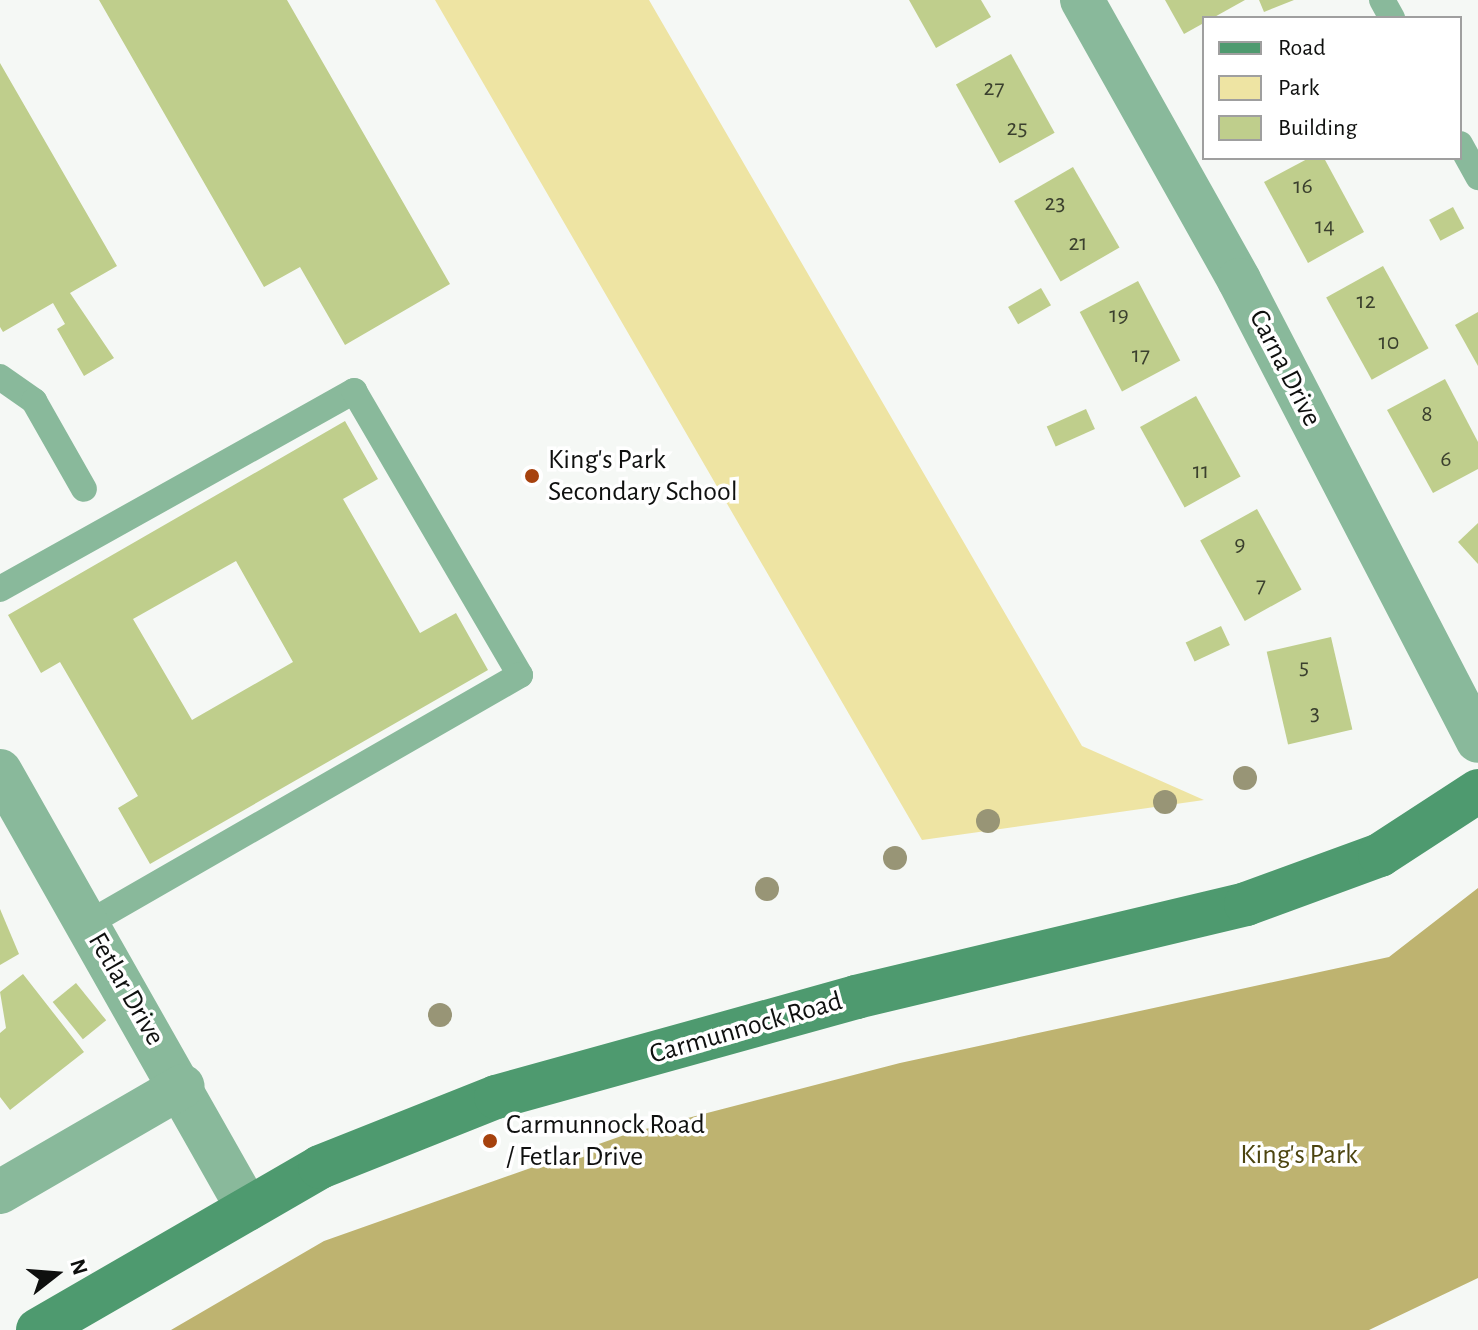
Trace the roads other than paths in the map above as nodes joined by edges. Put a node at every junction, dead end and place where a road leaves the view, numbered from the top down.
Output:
1 (1082, 0) edge
2 (1462, 148) edge
3 (1478, 177) edge
4 (0, 377) edge
5 (84, 489) dead end
6 (0, 589) edge
7 (1478, 741) edge
8 (0, 771) edge
9 (1478, 791) edge
10 (88, 923) junction
11 (183, 1086) junction
12 (0, 1192) edge
13 (248, 1209) junction
14 (38, 1330) edge

1 - 7 street, Carna Drive
2 - 3 lane
4 - 5 lane
6 - 10 lane
8 - 10 street, Fetlar Drive
9 - 13 main road, Carmunnock Road
10 - 11 street, Fetlar Drive
11 - 12 street
11 - 13 street, Fetlar Drive
13 - 14 main road, Carmunnock Road

